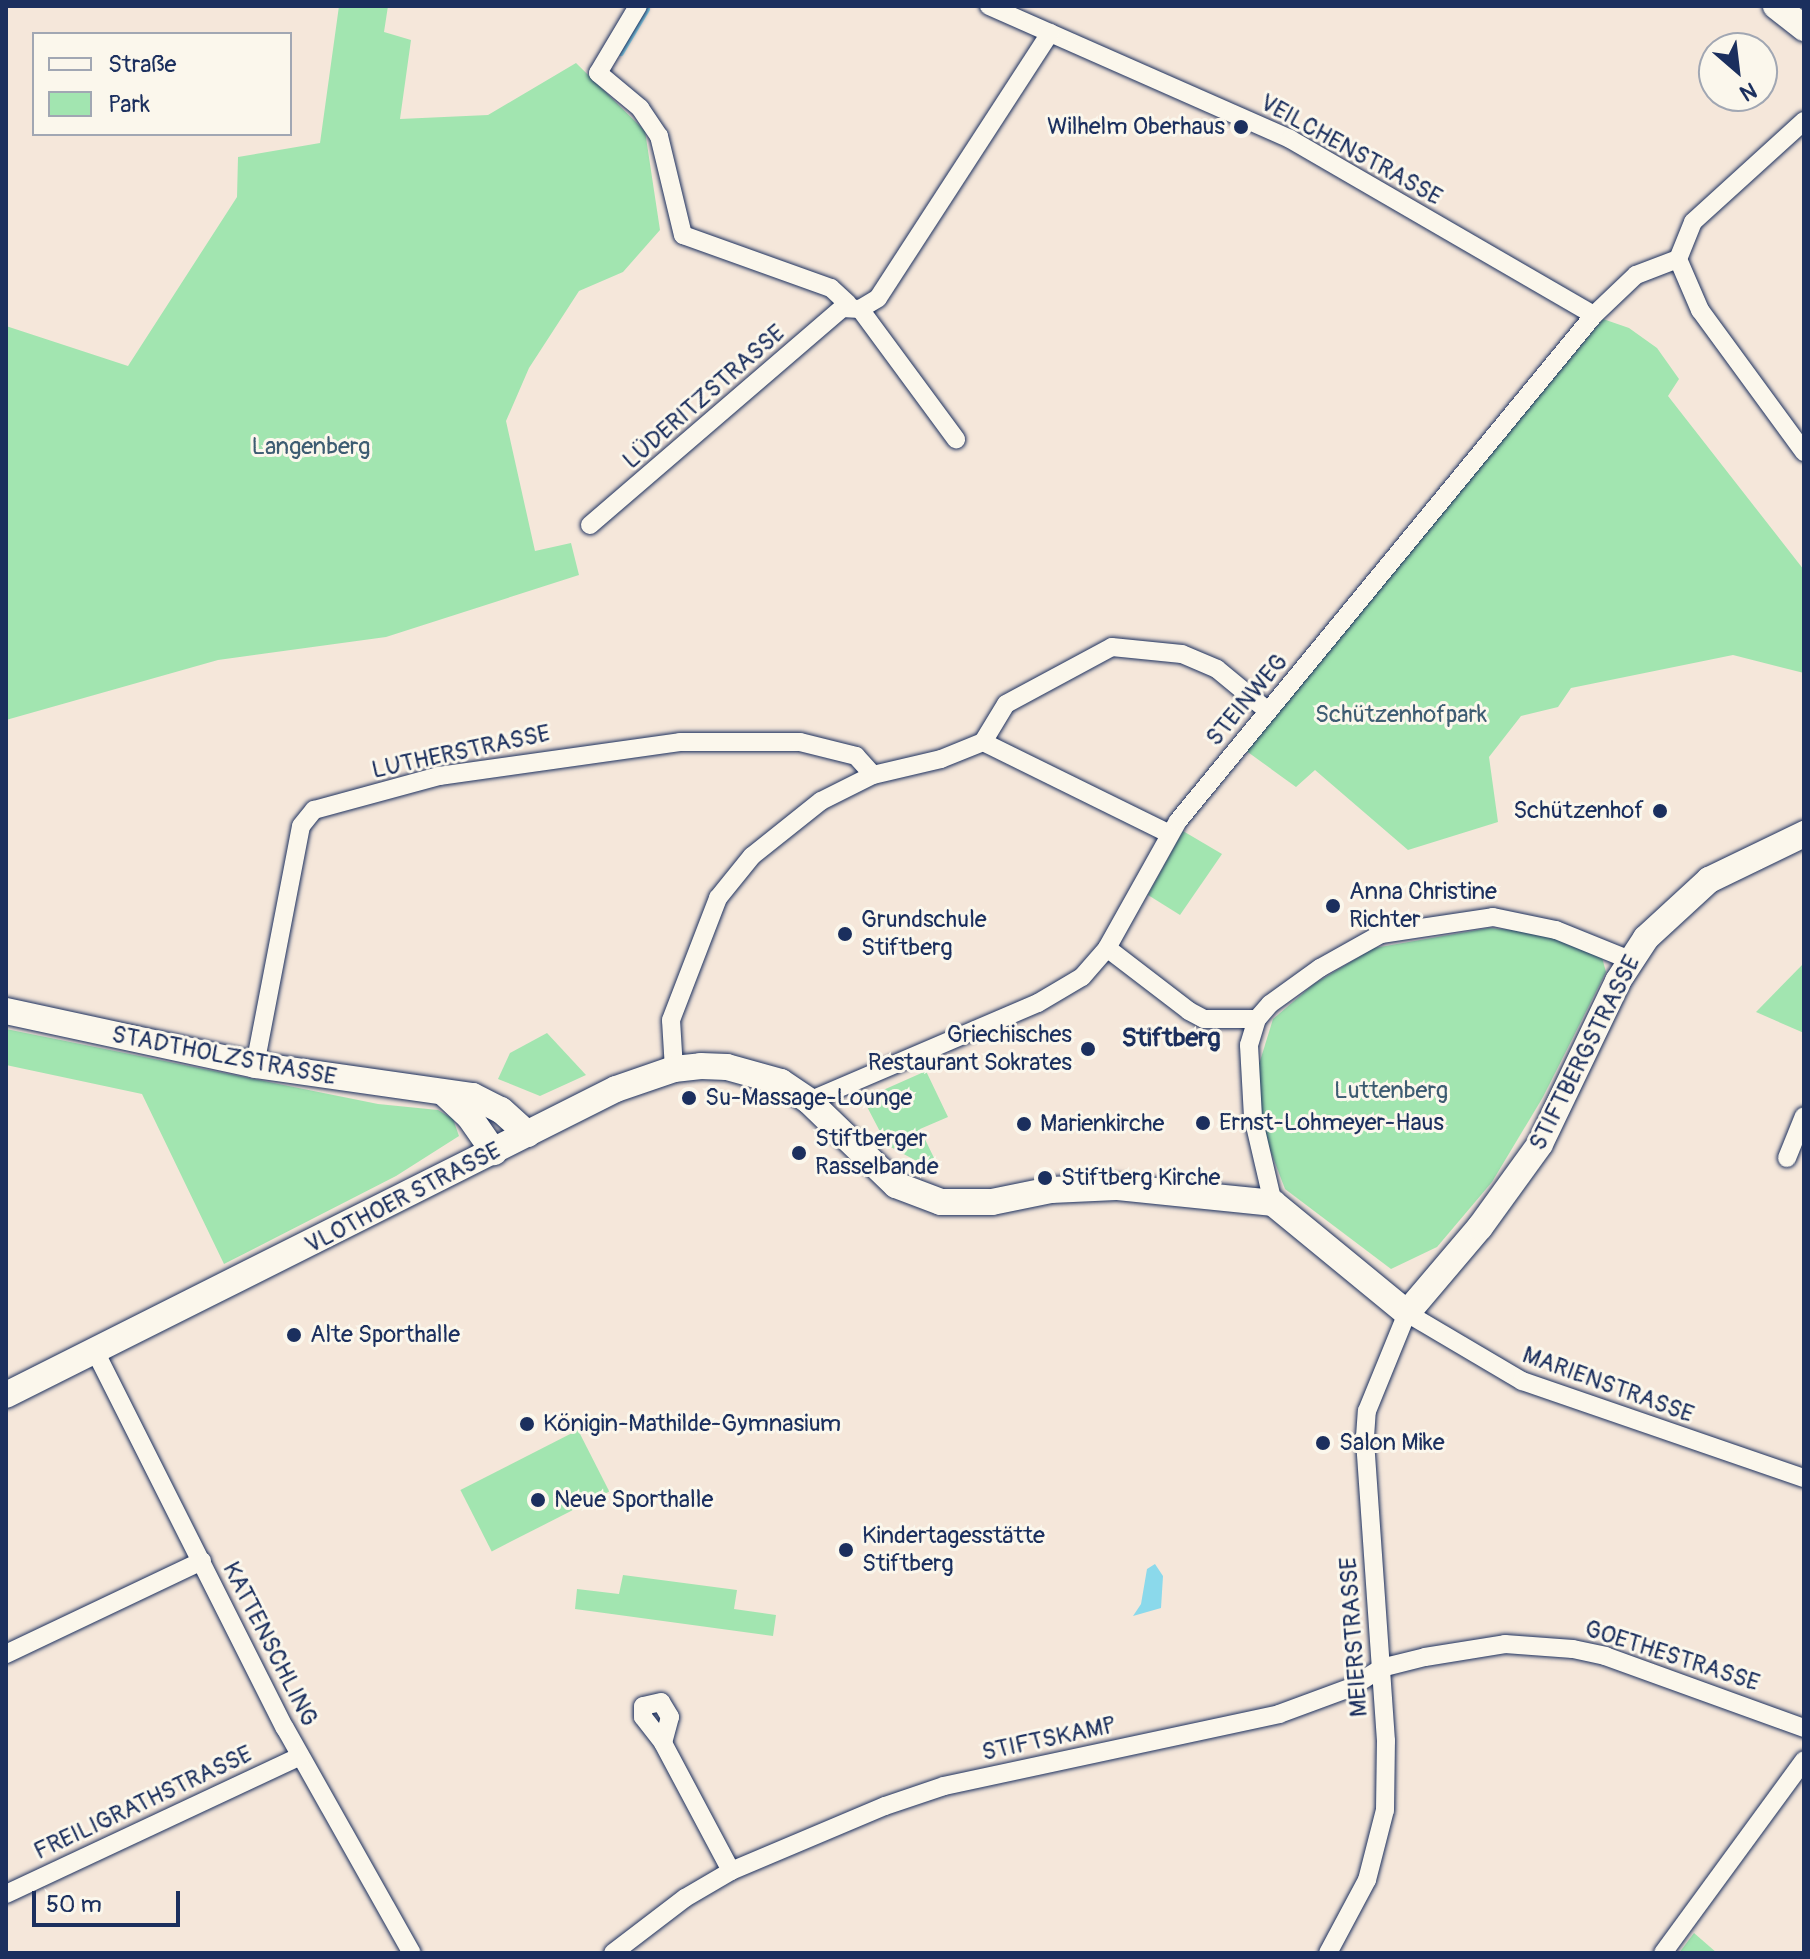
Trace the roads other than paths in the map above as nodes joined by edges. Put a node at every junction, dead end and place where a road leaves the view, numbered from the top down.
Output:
1 (638, 6) edge
2 (989, 6) edge
3 (1776, 6) edge
4 (1804, 28) edge
5 (1050, 33) junction
6 (1804, 121) edge
7 (1678, 259) junction
8 (854, 307) junction
9 (1594, 315) junction
10 (956, 439) dead end
11 (1804, 452) edge
12 (590, 525) dead end
13 (1268, 711) junction
14 (983, 742) junction
15 (873, 775) junction
16 (1170, 834) junction
17 (1804, 834) edge
18 (1113, 952) junction
19 (1630, 960) junction
20 (6, 1011) edge
21 (1257, 1019) junction
22 (255, 1065) junction
23 (674, 1069) junction
24 (444, 1093) junction
25 (809, 1101) junction
26 (1804, 1116) edge
27 (528, 1134) junction
28 (494, 1152) junction
29 (1787, 1158) dead end
30 (1273, 1203) junction
31 (1407, 1313) junction
32 (95, 1351) junction
33 (6, 1395) edge
34 (1804, 1478) edge
35 (202, 1561) junction
36 (6, 1654) edge
37 (1381, 1668) junction
38 (1804, 1728) edge
39 (663, 1743) dead end
40 (300, 1756) junction
41 (1804, 1760) edge
42 (731, 1871) junction
43 (6, 1894) edge
44 (412, 1953) edge
45 (613, 1953) edge
46 (1328, 1953) edge
47 (1663, 1953) edge

1 - 8 street
2 - 5 street, VEILCHENSTRASSE
3 - 4 street
5 - 8 street, LÜDERITZSTRASSE
5 - 9 street, VEILCHENSTRASSE
6 - 7 street
7 - 9 street, STEINWEG
7 - 11 street
8 - 10 street
8 - 12 street, LÜDERITZSTRASSE
9 - 13 street, STEINWEG
13 - 14 street
13 - 16 street, STEINWEG
14 - 15 street
14 - 16 street
15 - 22 street, LUTHERSTRASSE
15 - 23 street
16 - 18 street, STEINWEG
17 - 19 street, STIFTBERGSTRASSE
18 - 21 street
18 - 25 street, STEINWEG
19 - 21 street
19 - 31 street, STIFTBERGSTRASSE
20 - 22 street, STADTHOLZSTRASSE
21 - 30 street
22 - 24 street, STADTHOLZSTRASSE
23 - 25 street, VLOTHOER STRASSE
23 - 27 street, VLOTHOER STRASSE
24 - 27 street, STADTHOLZSTRASSE
24 - 28 street
25 - 30 street
26 - 29 street
27 - 28 street, VLOTHOER STRASSE
28 - 32 street, VLOTHOER STRASSE
30 - 31 street
31 - 34 street, MARIENSTRASSE
31 - 37 street, MEIERSTRASSE
32 - 33 street, VLOTHOER STRASSE
32 - 35 street, KATTENSCHLING
35 - 36 street
35 - 40 street, KATTENSCHLING
37 - 38 street, GOETHESTRASSE
37 - 42 street, STIFTSKAMP
37 - 46 street, MEIERSTRASSE
39 - 42 street
40 - 43 street, FREILIGRATHSTRASSE
40 - 44 street, KATTENSCHLING
41 - 47 street
42 - 45 street, STIFTSKAMP

